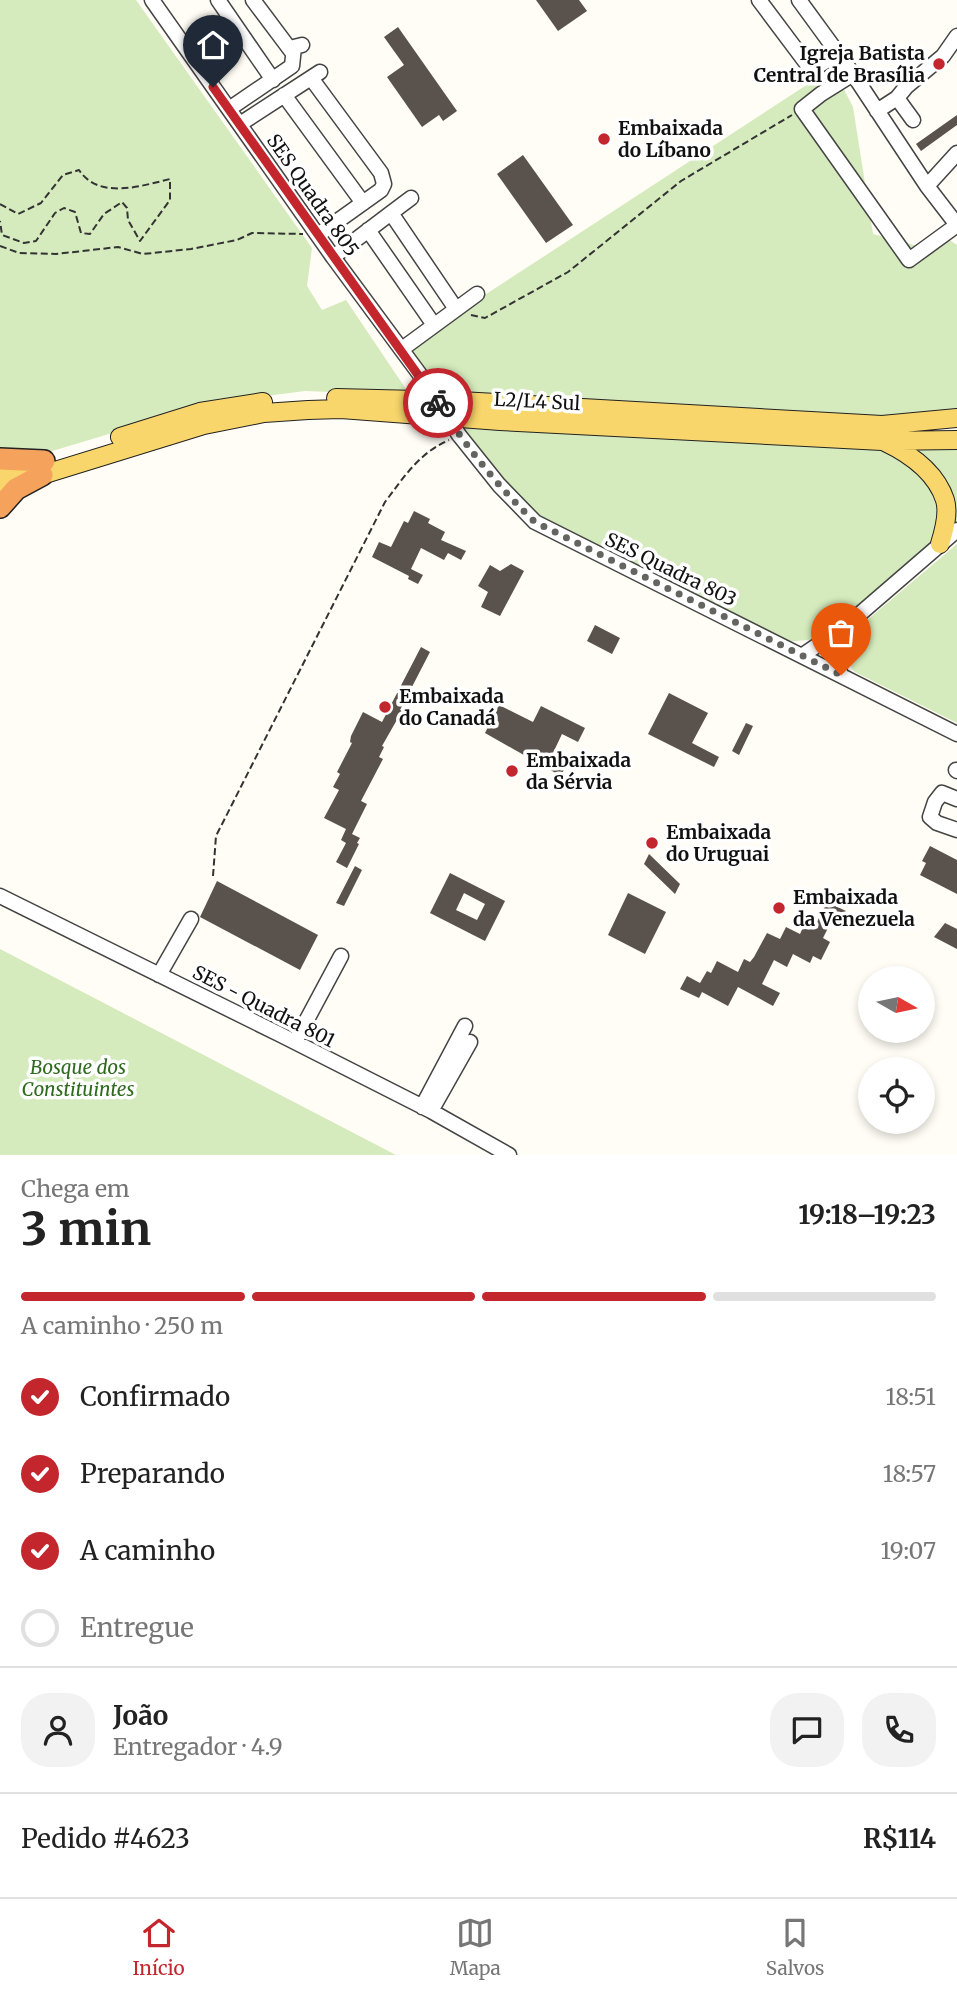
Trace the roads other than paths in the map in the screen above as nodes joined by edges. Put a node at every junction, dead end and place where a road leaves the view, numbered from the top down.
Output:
1 (152, 0) edge
2 (218, 0) edge
3 (253, 0) edge
4 (759, 0) edge
5 (799, 0) edge
6 (957, 36) edge
7 (837, 54) junction
8 (853, 74) junction
9 (273, 80) junction
10 (284, 95) junction
11 (897, 98) junction
12 (229, 109) junction
13 (877, 111) junction
14 (914, 120) dead end
15 (240, 124) junction
16 (957, 153) edge
17 (950, 167) edge
18 (927, 186) junction
19 (411, 198) dead end
20 (363, 203) junction
21 (391, 213) junction
22 (957, 225) edge
23 (368, 230) junction
24 (318, 235) junction
25 (333, 257) junction
26 (477, 294) dead end
27 (456, 309) junction
28 (434, 325) junction
29 (401, 349) junction
30 (421, 376) joint
31 (957, 418) edge
32 (957, 440) edge
33 (882, 441) junction
34 (0, 459) edge
35 (43, 468) junction
36 (0, 475) edge
37 (0, 488) edge
38 (0, 507) edge
39 (957, 530) edge
40 (940, 544) junction
41 (832, 638) junction
42 (776, 643) junction
43 (809, 659) junction
44 (841, 675) junction
45 (957, 734) edge
46 (957, 799) edge
47 (957, 831) edge
48 (0, 896) edge
49 (191, 919) dead end
50 (341, 956) dead end
51 (159, 975) junction
52 (465, 1026) dead end
53 (295, 1042) junction
54 (470, 1042) dead end
55 (427, 1109) junction
56 (509, 1155) edge

1 - 12 street, SES Quadra 805
2 - 9 street
3 - 9 street
4 - 7 street
5 - 7 street
6 - 11 street
7 - 8 street
8 - 13 street
8 - 22 street
9 - 12 street
10 - 15 street
10 - 20 street
10 - 20 street
11 - 13 street
11 - 14 street
12 - 15 street, SES Quadra 805
13 - 18 street
15 - 24 street, SES Quadra 805
16 - 17 street
17 - 18 street
18 - 22 street
19 - 21 street
20 - 24 street
21 - 23 street
21 - 27 street
23 - 25 street
23 - 28 street
24 - 25 street, SES Quadra 805
25 - 29 street, SES Quadra 805
26 - 27 street
27 - 28 street
28 - 29 street
29 - 30 street, SES Quadra 805
30 - 42 street, SES Quadra 803, bridge
31 - 35 main road, L2/L4 Sul
32 - 33 main road, L2/L4 Sul
33 - 35 main road, L2/L4 Sul
33 - 40 main road
34 - 35 highway
35 - 36 main road, L2/L4 Sul
35 - 37 main road, L2/L4 Sul
35 - 38 highway
39 - 40 street
40 - 41 street
41 - 42 street
41 - 43 street
41 - 44 street
42 - 43 street, SES Quadra 803
43 - 44 street, SES Quadra 803
44 - 45 street, SES Quadra 803
46 - 47 street
48 - 51 street, SES - Quadra 801
49 - 51 street
50 - 53 street
51 - 53 street, SES - Quadra 801
52 - 55 street
53 - 55 street, SES - Quadra 801
54 - 55 street
55 - 56 street, SES - Quadra 801

